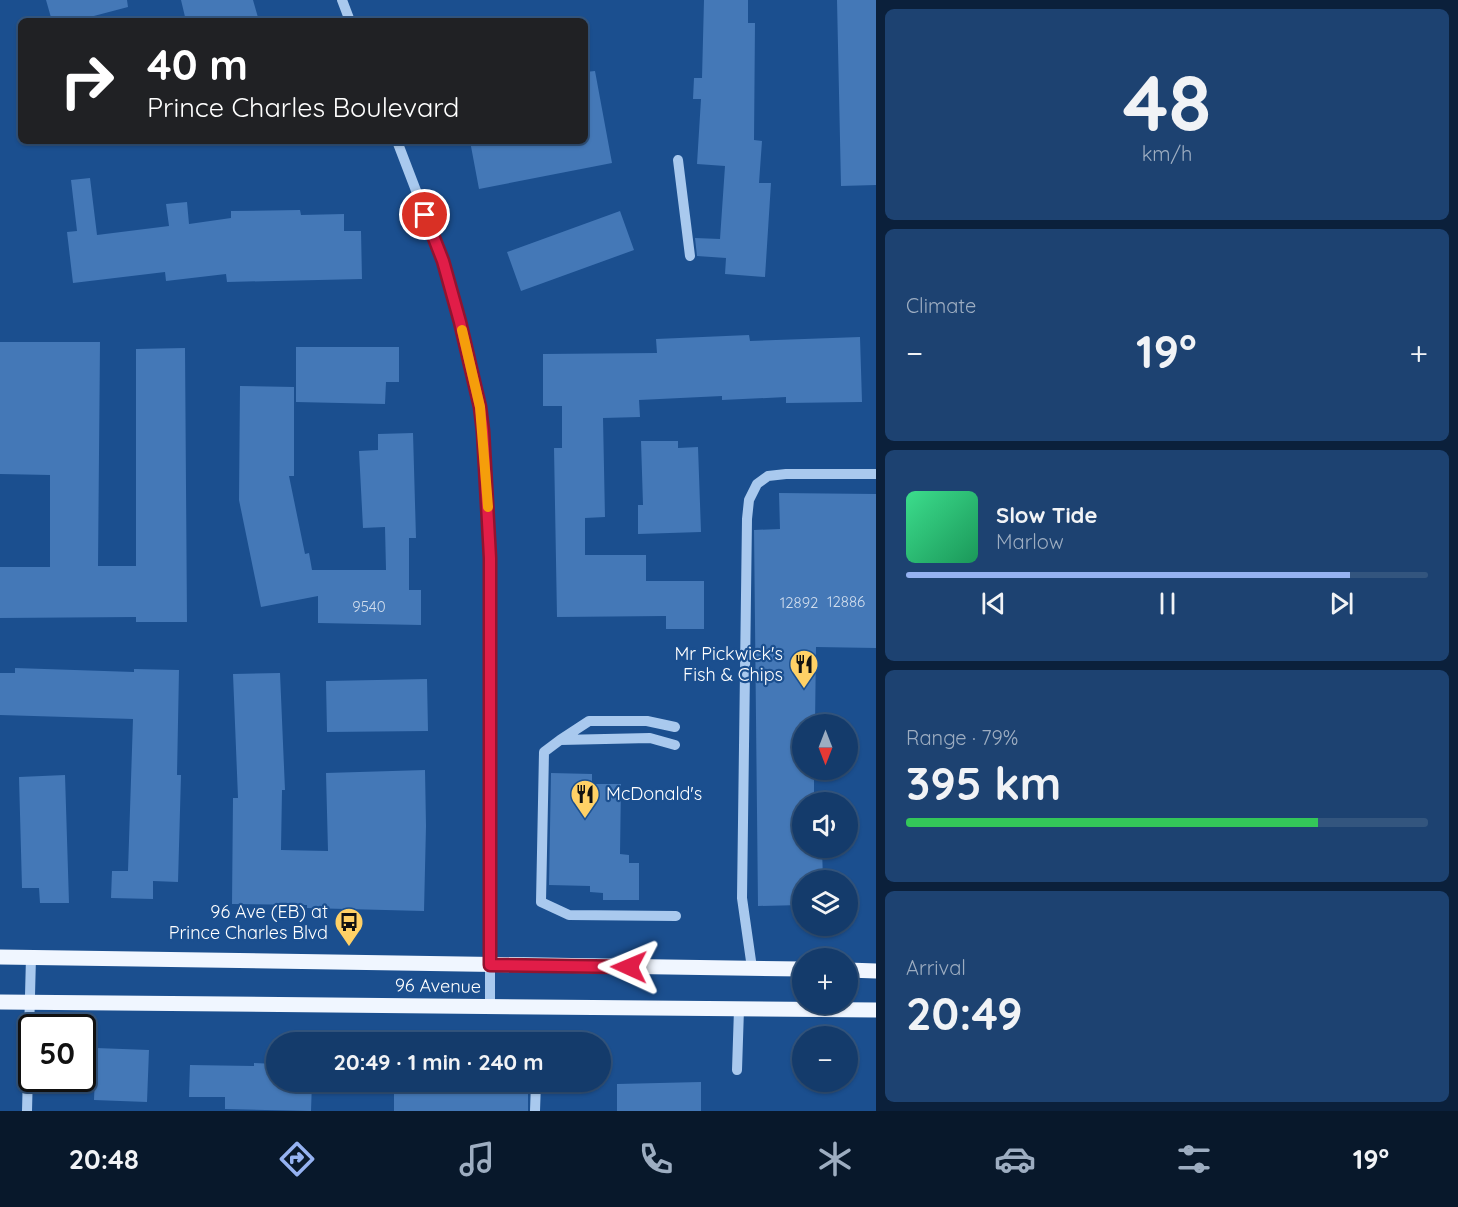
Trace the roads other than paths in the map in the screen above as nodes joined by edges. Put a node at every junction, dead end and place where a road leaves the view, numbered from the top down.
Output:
1 (342, 0) edge
2 (349, 18) edge
3 (398, 144) edge
4 (678, 160) dead end
5 (690, 256) dead end
6 (876, 474) edge
7 (675, 727) dead end
8 (560, 740) junction
9 (675, 745) dead end
10 (676, 916) dead end
11 (0, 957) edge
12 (31, 957) junction
13 (490, 965) junction
14 (752, 968) junction
15 (792, 969) edge
16 (858, 970) edge
17 (876, 970) edge
18 (0, 1002) edge
19 (30, 1002) junction
20 (490, 1006) junction
21 (739, 1009) junction
22 (876, 1010) edge
23 (737, 1071) dead end
24 (536, 1092) edge
25 (27, 1111) edge
26 (535, 1111) edge

1 - 2 street
3 - 13 street
4 - 5 street
6 - 14 street
7 - 8 street
8 - 9 street
8 - 10 street
11 - 12 main road, 96 Avenue
12 - 13 main road, 96 Avenue
12 - 19 street
13 - 14 main road, 96 Avenue
13 - 20 street
14 - 15 main road, 96 Avenue
16 - 17 main road
18 - 19 main road, 96 Avenue
19 - 20 main road, 96 Avenue
19 - 25 street
20 - 21 main road, 96 Avenue
21 - 22 main road, 96 Avenue
21 - 23 street
24 - 26 street

